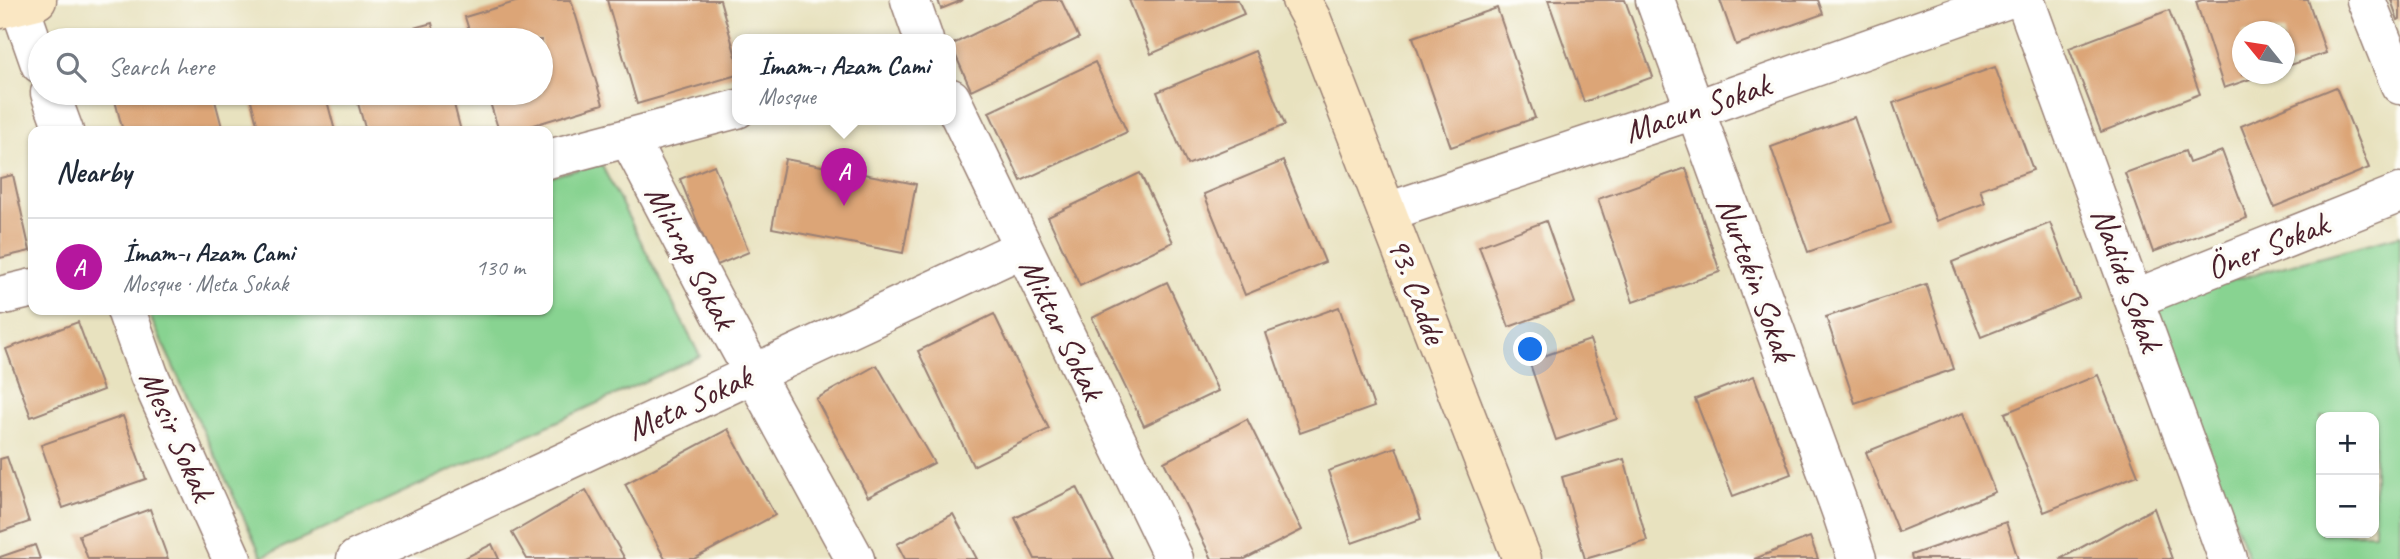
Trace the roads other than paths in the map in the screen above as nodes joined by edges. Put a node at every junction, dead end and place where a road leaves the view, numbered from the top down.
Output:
1 (910, 0) edge
2 (1655, 0) edge
3 (2005, 0) edge
4 (2025, 0) edge
5 (2366, 0) edge
6 (19, 5) edge
7 (1307, 7) edge
8 (28, 30) edge
9 (922, 34) edge
10 (2400, 85) edge
11 (54, 105) edge
12 (956, 108) edge
13 (732, 110) edge
14 (1694, 110) junction
15 (62, 126) edge
16 (629, 139) junction
17 (553, 158) edge
18 (2400, 194) edge
19 (1387, 212) junction
20 (1023, 248) junction
21 (28, 289) edge
22 (0, 296) edge
23 (2134, 299) junction
24 (128, 315) edge
25 (753, 373) junction
26 (232, 559) edge
27 (356, 559) edge
28 (855, 559) edge
29 (1174, 559) edge
30 (1522, 559) edge
31 (1857, 559) edge
32 (2228, 559) edge

1 - 9 street
2 - 14 street, Nurtekin Sokak
3 - 14 street, Macun Sokak
4 - 23 street, Nadide Sokak
5 - 10 street
6 - 8 street
7 - 19 main road, 93. Cadde
11 - 15 street
12 - 20 street, Miktar Sokak
13 - 16 street
14 - 19 street, Macun Sokak
14 - 31 street, Nurtekin Sokak
16 - 17 street
16 - 25 street, Mihrap Sokak
18 - 23 street, Öner Sokak
19 - 30 main road, 93. Cadde
20 - 25 street, Meta Sokak
20 - 29 street, Miktar Sokak
21 - 22 street
23 - 32 street, Nadide Sokak
24 - 26 street, Mesir Sokak
25 - 27 street, Meta Sokak
25 - 28 street, Mihrap Sokak

